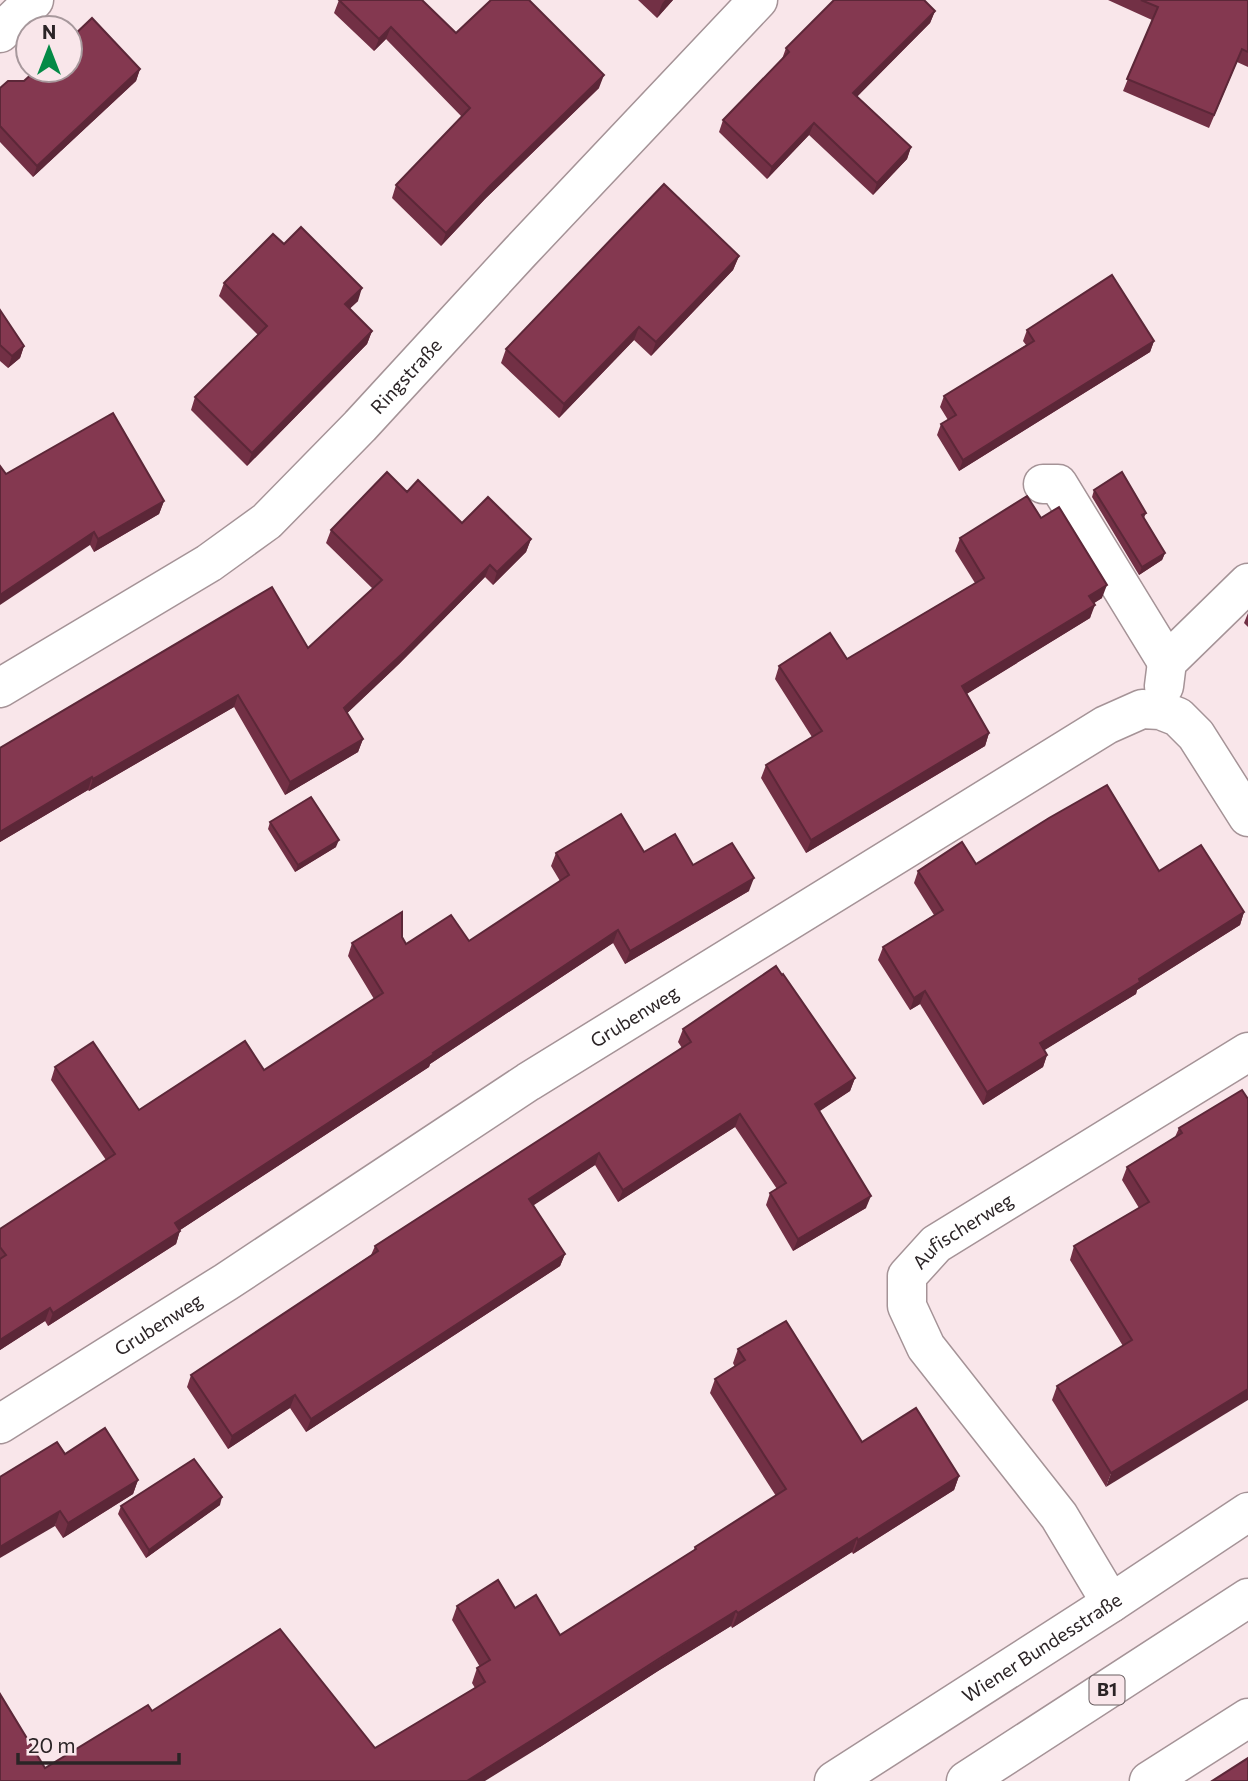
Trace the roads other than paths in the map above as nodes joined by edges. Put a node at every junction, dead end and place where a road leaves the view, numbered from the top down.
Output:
1 (34, 0) edge
2 (758, 0) edge
3 (0, 33) edge
4 (1043, 484) dead end
5 (1248, 583) edge
6 (1167, 662) junction
7 (0, 688) edge
8 (1160, 710) junction
9 (1248, 817) edge
10 (1248, 1052) edge
11 (0, 1424) edge
12 (1248, 1512) edge
13 (1248, 1598) edge
14 (1111, 1603) junction
15 (1248, 1718) edge
16 (834, 1781) edge
17 (966, 1781) edge
18 (1149, 1781) edge

1 - 3 street
2 - 7 street, Ringstraße
4 - 6 street
5 - 6 street
6 - 8 street
8 - 9 street
8 - 11 street, Grubenweg
10 - 14 street, Aufischerweg
12 - 14 street, Wiener Bundesstraße
13 - 17 street, B1
14 - 16 street, Wiener Bundesstraße
15 - 18 street

